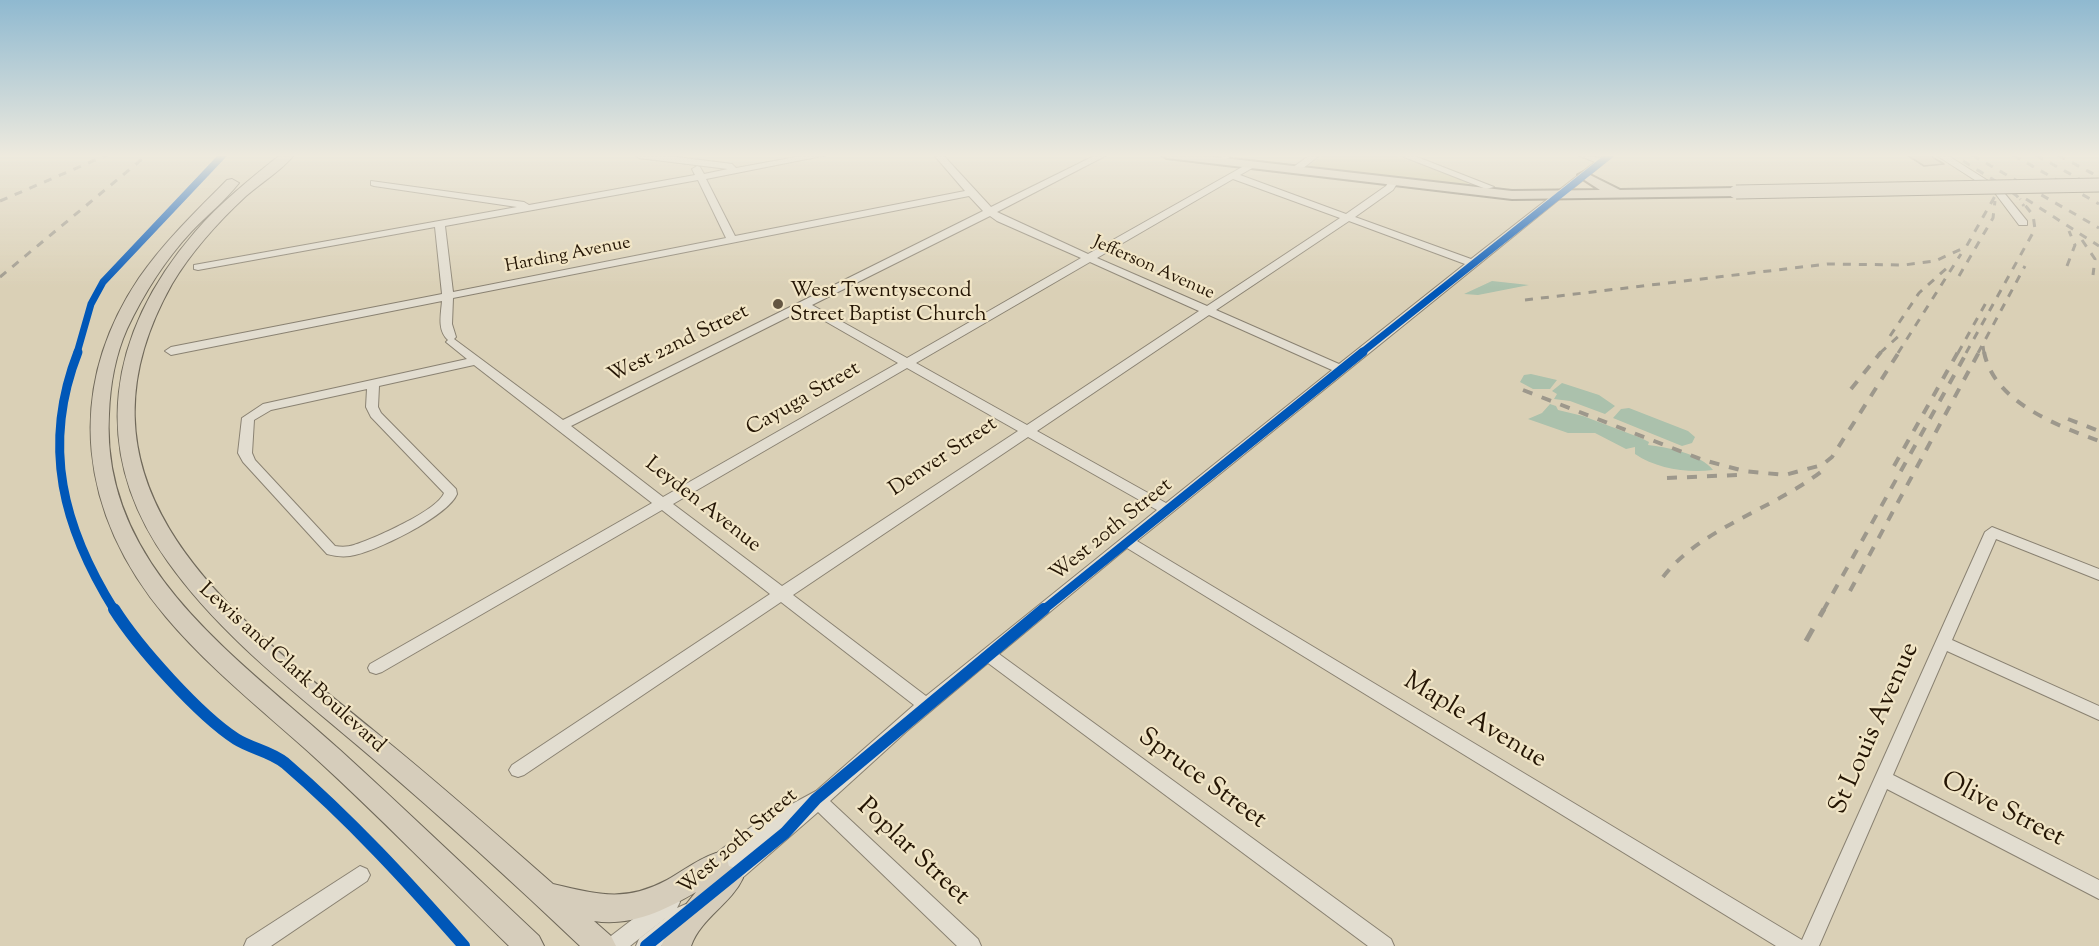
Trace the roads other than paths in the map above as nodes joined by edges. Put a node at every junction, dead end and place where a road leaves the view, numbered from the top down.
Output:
1 (214, 199) edge
2 (234, 199) edge
3 (487, 199) edge
4 (574, 199) edge
5 (712, 199) edge
6 (939, 199) edge
7 (976, 199) edge
8 (1015, 199) edge
9 (1194, 199) edge
10 (1298, 199) edge
11 (1374, 199) edge
12 (1553, 199) edge
13 (2004, 199) edge
14 (535, 206) junction
15 (990, 212) junction
16 (1348, 217) junction
17 (2023, 223) dead end
18 (440, 224) junction
19 (732, 240) junction
20 (1090, 259) junction
21 (1473, 263) junction
22 (198, 267) dead end
23 (448, 296) junction
24 (805, 304) junction
25 (1208, 311) junction
26 (171, 351) dead end
27 (476, 360) junction
28 (908, 363) junction
29 (1342, 370) junction
30 (373, 383) junction
31 (563, 425) junction
32 (1027, 431) junction
33 (664, 502) junction
34 (1168, 510) junction
35 (1128, 542) junction
36 (2099, 575) edge
37 (782, 595) junction
38 (1942, 642) junction
39 (988, 655) junction
40 (376, 668) dead end
41 (926, 705) junction
42 (2099, 713) edge
43 (518, 770) dead end
44 (1882, 778) junction
45 (816, 799) junction
46 (722, 872) junction
47 (360, 875) dead end
48 (2099, 890) edge
49 (545, 894) junction
50 (519, 941) edge
51 (255, 946) edge
52 (601, 946) edge
53 (614, 946) edge
54 (646, 946) edge
55 (676, 946) edge
56 (971, 946) edge
57 (1384, 946) edge
58 (1794, 946) edge
59 (1809, 946) edge

1 - 50 highway, Lewis and Clark Boulevard
2 - 49 highway, Lewis and Clark Boulevard
3 - 14 street
4 - 14 street
5 - 19 street
6 - 19 street, Harding Avenue
7 - 15 street, Jefferson Avenue
8 - 15 street, West 22nd Street
9 - 20 street, Cayuga Street
10 - 16 street
11 - 16 street, Denver Street
12 - 21 street, West 20th Street
13 - 17 street
14 - 18 street
15 - 20 street, Jefferson Avenue
15 - 24 street, West 22nd Street
16 - 21 street
16 - 25 street, Denver Street
18 - 22 street
18 - 23 street
19 - 23 street, Harding Avenue
20 - 25 street, Jefferson Avenue
20 - 28 street, Cayuga Street
21 - 29 street, West 20th Street
23 - 26 street, Harding Avenue
23 - 27 street, Leyden Avenue
24 - 28 street
24 - 31 street, West 22nd Street
25 - 29 street, Jefferson Avenue
25 - 32 street, Denver Street
27 - 30 street
27 - 31 street, Leyden Avenue
28 - 32 street
28 - 33 street, Cayuga Street
29 - 34 street, West 20th Street
30 - 30 street
31 - 33 street, Leyden Avenue
32 - 34 street
32 - 37 street, Denver Street
33 - 37 street, Leyden Avenue
33 - 40 street, Cayuga Street
34 - 35 street, West 20th Street
35 - 39 street, West 20th Street
35 - 58 street, Maple Avenue
36 - 38 street, St Louis Avenue
37 - 41 street, Leyden Avenue
37 - 43 street, Denver Street
38 - 42 street
38 - 44 street, St Louis Avenue
39 - 41 street, West 20th Street
39 - 57 street, Spruce Street
41 - 45 street, West 20th Street
44 - 48 street, Olive Street
44 - 59 street, St Louis Avenue
45 - 46 street, West 20th Street
45 - 56 street, Poplar Street
46 - 49 highway
46 - 53 street, West 20th Street
46 - 54 street, West 20th Street
46 - 55 highway
47 - 51 street
49 - 52 highway, Lewis and Clark Boulevard

